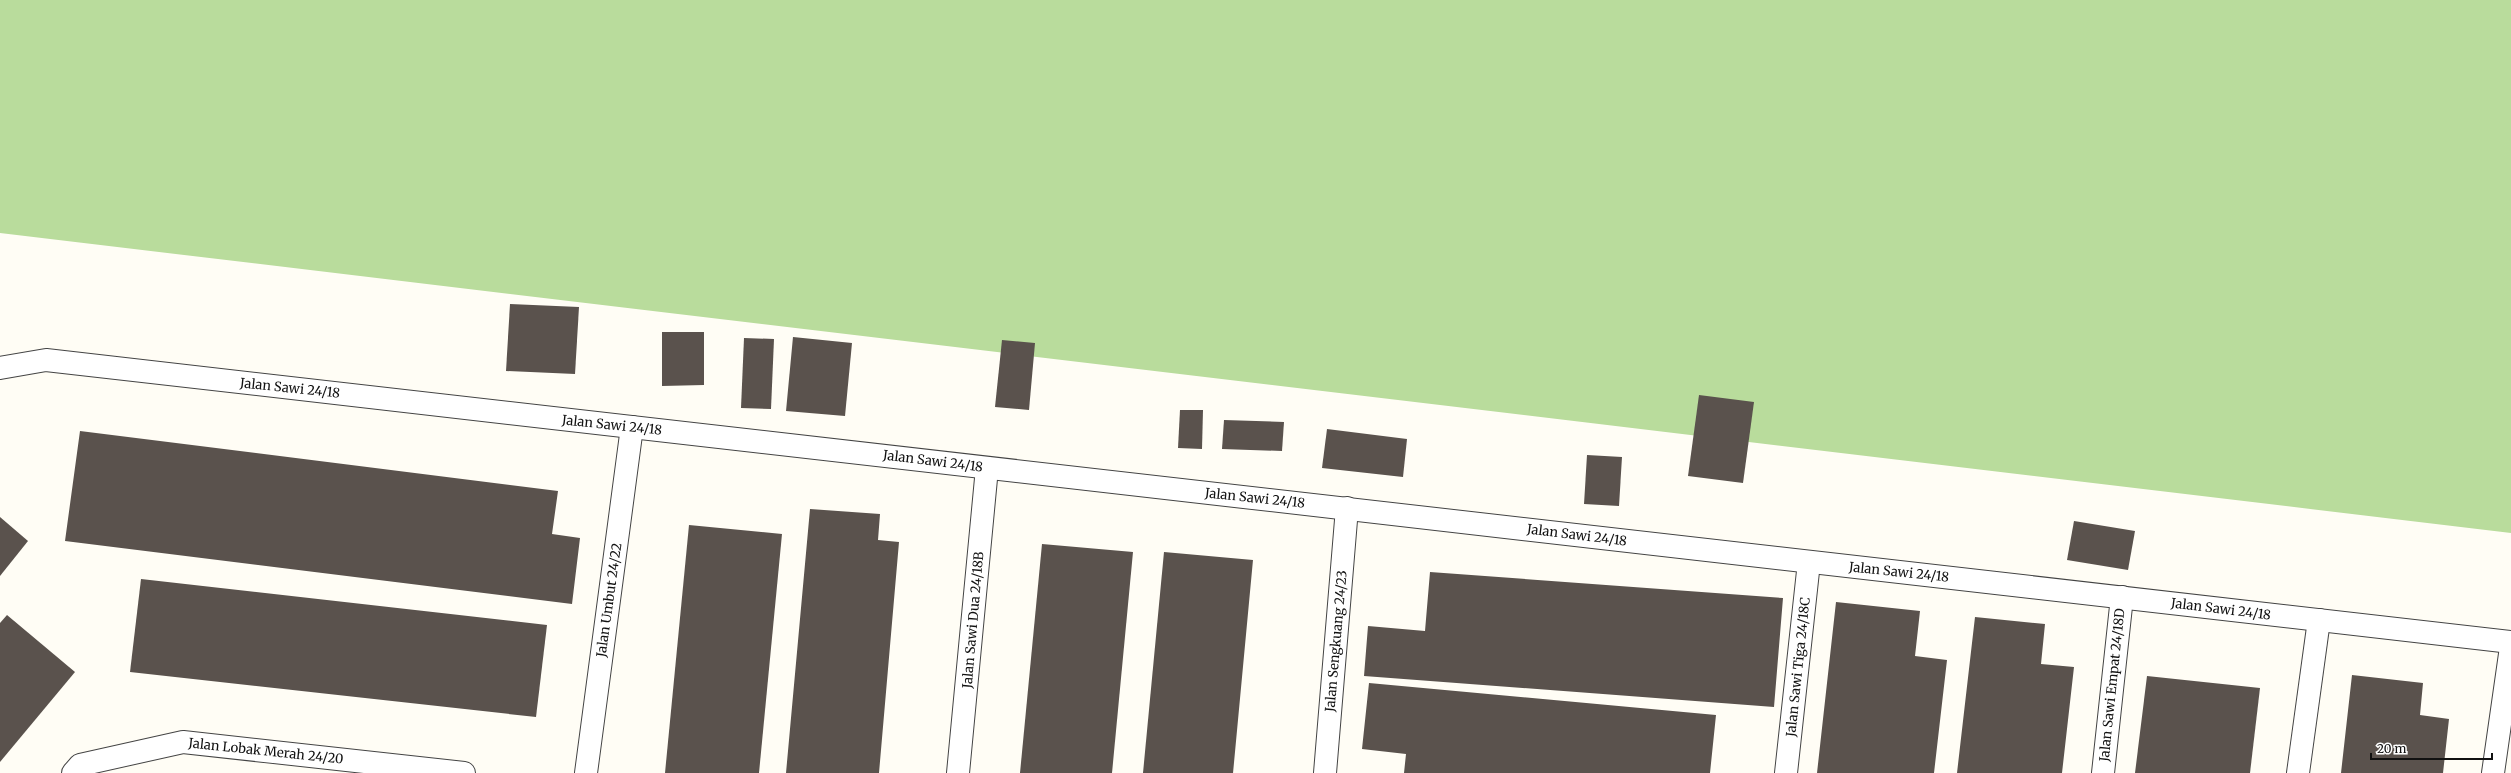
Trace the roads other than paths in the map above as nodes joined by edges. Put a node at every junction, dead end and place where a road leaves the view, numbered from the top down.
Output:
1 (0, 368) edge
2 (632, 427) junction
3 (987, 468) junction
4 (1346, 508) junction
5 (1809, 562) junction
6 (2122, 597) junction
7 (2319, 620) junction
8 (2511, 642) edge
9 (2511, 647) edge
10 (74, 773) edge
11 (464, 773) edge
12 (586, 773) edge
13 (958, 773) edge
14 (1325, 773) edge
15 (1786, 773) edge
16 (2103, 773) edge
17 (2298, 773) edge
18 (2493, 773) edge

1 - 2 street, Jalan Sawi 24/18
2 - 3 street, Jalan Sawi 24/18
2 - 12 street, Jalan Umbut 24/22
3 - 4 street, Jalan Sawi 24/18
3 - 13 street, Jalan Sawi Dua 24/18B
4 - 5 street, Jalan Sawi 24/18
4 - 14 street, Jalan Sengkuang 24/23
5 - 6 street, Jalan Sawi 24/18
5 - 15 street, Jalan Sawi Tiga 24/18C
6 - 7 street, Jalan Sawi 24/18
6 - 16 street, Jalan Sawi Empat 24/18D
7 - 8 street, Jalan Sawi 24/18
7 - 17 street
9 - 18 street
10 - 11 street, Jalan Lobak Merah 24/20

